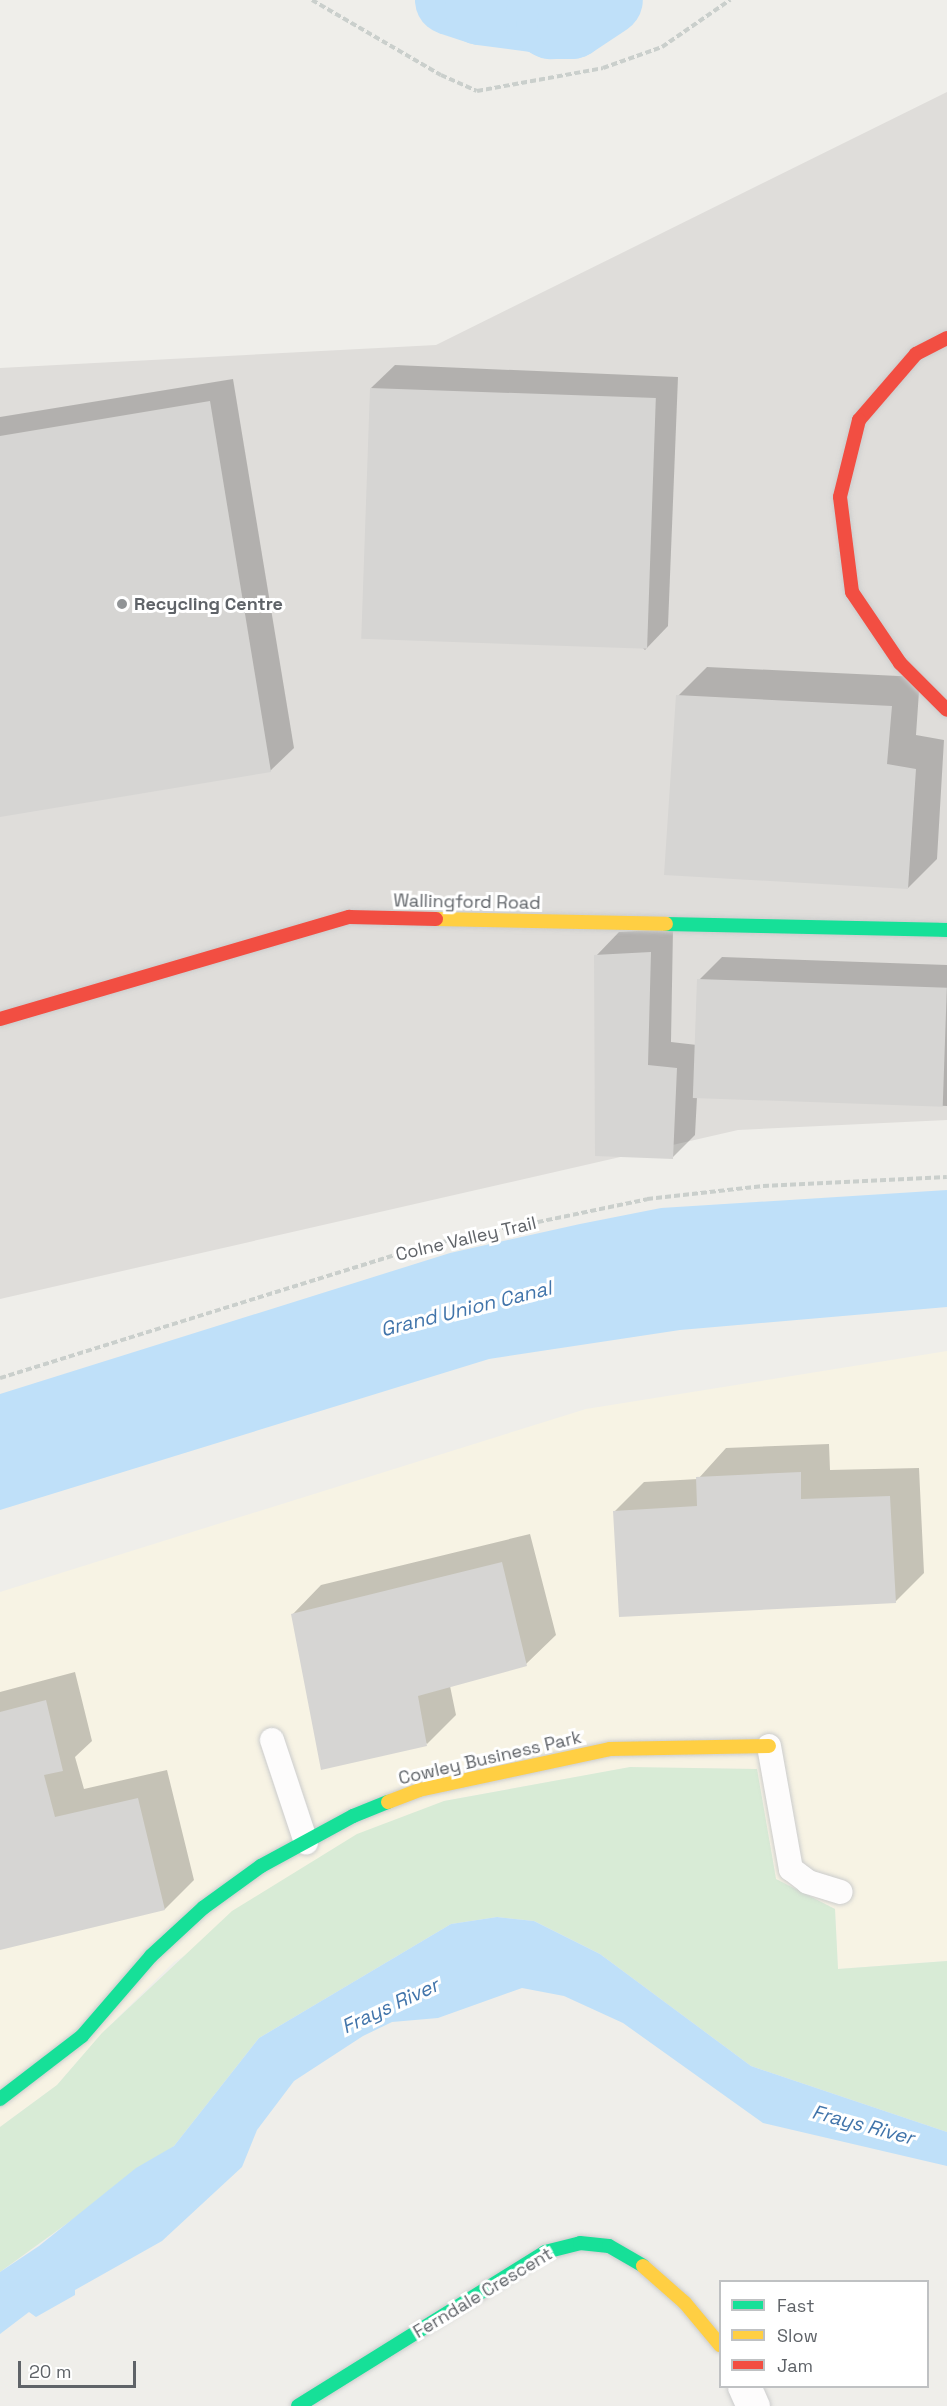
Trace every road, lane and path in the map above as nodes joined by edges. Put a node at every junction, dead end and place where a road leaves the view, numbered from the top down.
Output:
1 (312, 0) edge
2 (730, 0) edge
3 (947, 338) edge
4 (947, 710) edge
5 (947, 930) edge
6 (0, 1019) edge
7 (947, 1177) edge
8 (0, 1378) edge
9 (272, 1740) dead end
10 (769, 1746) joint
11 (306, 1842) junction
12 (840, 1892) dead end
13 (0, 2099) edge
14 (719, 2344) edge
15 (745, 2388) edge
16 (298, 2406) edge
17 (753, 2406) edge

1 - 2 path
3 - 4 street
5 - 6 street, Wallingford Road
7 - 8 path, Colne Valley Trail
9 - 11 lane
10 - 11 street, Cowley Business Park
10 - 12 lane
11 - 13 street, Cowley Business Park
14 - 16 street, Ferndale Crescent
15 - 17 street

